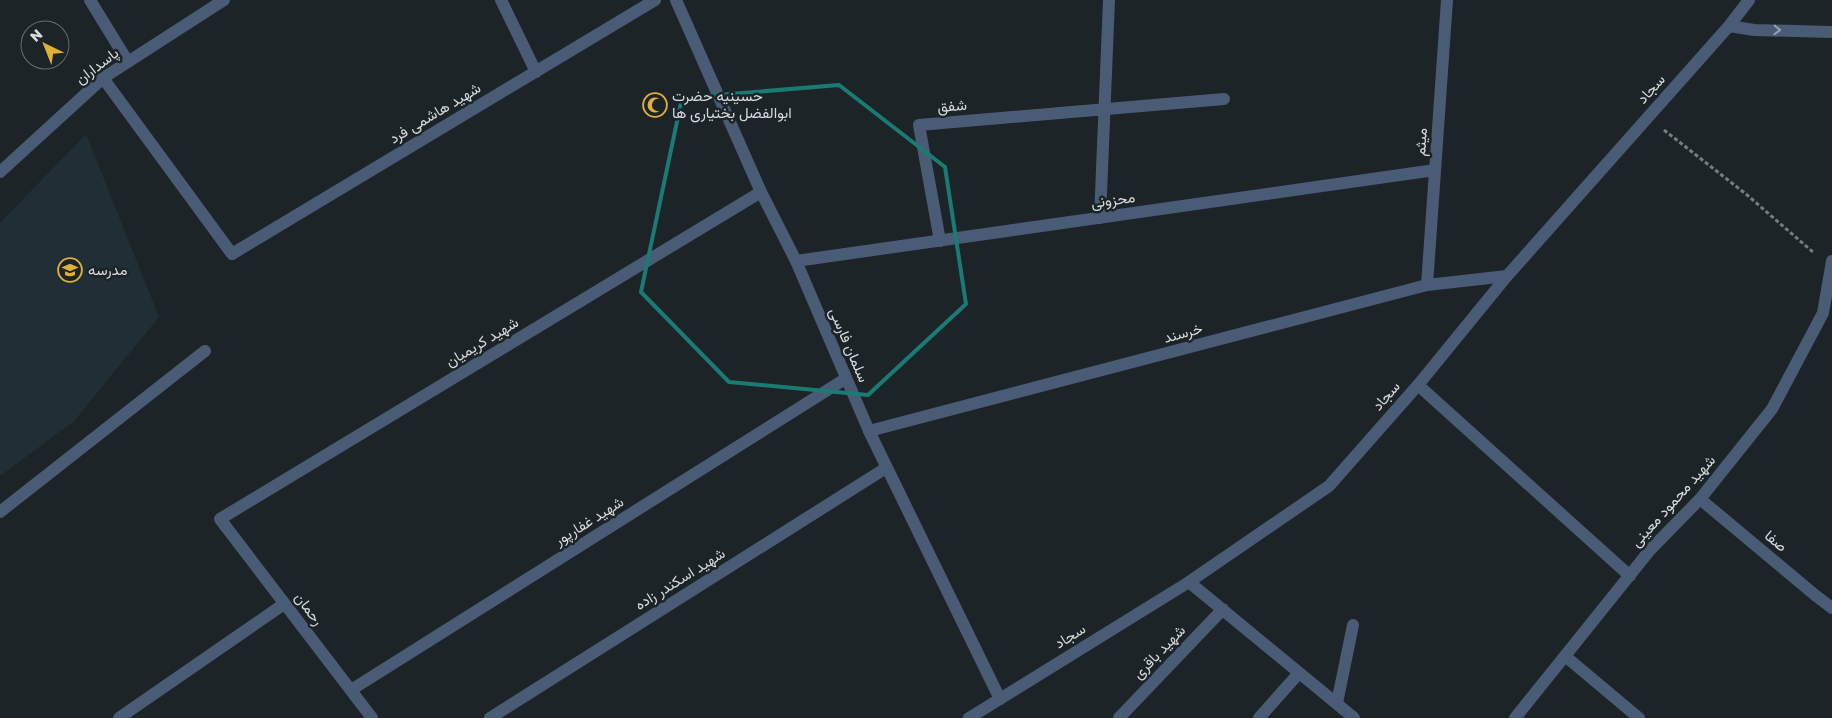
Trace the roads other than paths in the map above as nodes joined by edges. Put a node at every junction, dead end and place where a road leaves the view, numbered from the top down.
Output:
1 (90, 0) edge
2 (224, 0) edge
3 (501, 0) edge
4 (656, 0) edge
5 (676, 0) edge
6 (1109, 0) edge
7 (1447, 0) edge
8 (1745, 0) edge
9 (1729, 26) junction
10 (1832, 32) edge
11 (128, 62) junction
12 (536, 72) junction
13 (103, 78) junction
14 (1224, 99) dead end
15 (1105, 110) junction
16 (1435, 170) junction
17 (0, 172) edge
18 (761, 192) junction
19 (1100, 218) junction
20 (940, 241) junction
21 (796, 262) junction
22 (1831, 264) edge
23 (1507, 276) junction
24 (1427, 286) junction
25 (205, 351) dead end
26 (845, 379) junction
27 (1418, 384) junction
28 (869, 431) junction
29 (886, 468) junction
30 (1700, 499) junction
31 (0, 512) edge
32 (220, 520) joint
33 (1630, 576) junction
34 (1189, 582) junction
35 (284, 604) junction
36 (1832, 608) edge
37 (1223, 609) junction
38 (1354, 625) dead end
39 (1565, 656) junction
40 (1299, 673) junction
41 (351, 690) junction
42 (1000, 699) junction
43 (1336, 704) junction
44 (1521, 715) edge
45 (119, 718) edge
46 (372, 718) edge
47 (490, 718) edge
48 (968, 718) edge
49 (1119, 718) edge
50 (1259, 718) edge
51 (1354, 718) edge
52 (1639, 718) edge

1 - 11 street
2 - 11 street, پاسداران
3 - 12 street
4 - 12 street, شهید هاشمی فرد
5 - 18 street, سلمان فارسی
6 - 15 street
7 - 16 street, میثم
8 - 9 street, سجاد
9 -> 10 street
9 - 23 street, سجاد
11 - 13 street, پاسداران
12 - 13 street, شهید هاشمی فرد
13 - 17 street, پاسداران
14 - 15 street
15 - 19 street
15 - 20 street, شفق
16 - 19 street, محزونی
16 - 24 street, میثم
18 - 21 street, سلمان فارسی
18 - 32 street, شهید کریمیان
19 - 20 street, محزونی
20 - 21 street, محزونی
21 - 26 street, سلمان فارسی
22 - 30 street, شهید محمود معینی
23 - 24 street, خرسند
23 - 27 street, سجاد
24 - 28 street, خرسند
25 - 31 street
26 - 28 street, سلمان فارسی
26 - 41 street, شهید غفارپور
27 - 33 street
27 - 34 street, سجاد
28 - 29 street, سلمان فارسی
29 - 42 street, سلمان فارسی
29 - 47 street, شهید اسکندر زاده
30 - 33 street, شهید محمود معینی
30 - 36 street, صفا
32 - 35 street, رحمان
33 - 39 street, شهید محمود معینی
34 - 37 street
34 - 42 street, سجاد
35 - 41 street, رحمان
35 - 45 street
37 - 40 street
37 - 49 street, شهید باقری
38 - 43 street
39 - 44 street, شهید محمود معینی
39 - 52 street
40 - 43 street
40 - 50 street
41 - 46 street, رحمان
42 - 48 street, سجاد
43 - 51 street

